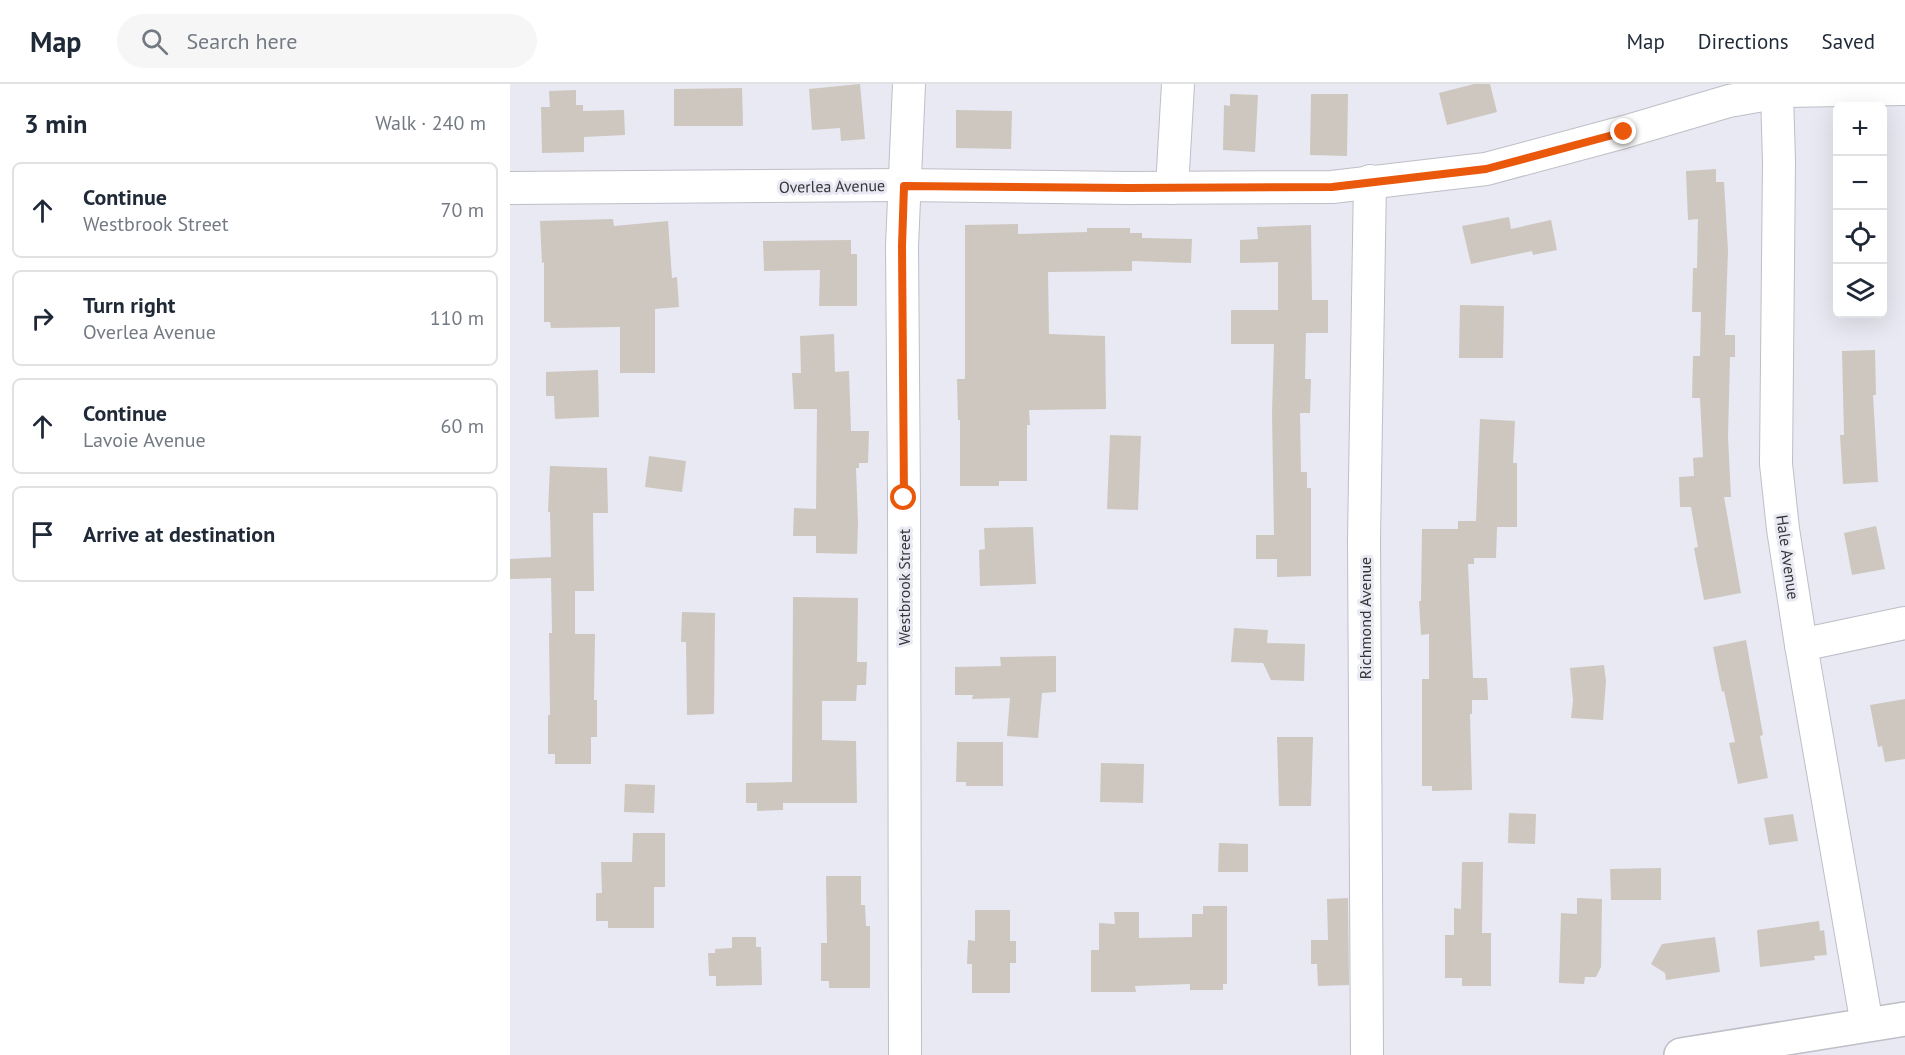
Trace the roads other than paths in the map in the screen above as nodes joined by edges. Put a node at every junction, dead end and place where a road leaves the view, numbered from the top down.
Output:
1 (909, 84) edge
2 (1178, 84) edge
3 (1776, 88) edge
4 (1905, 89) edge
5 (1370, 181) junction
6 (904, 186) junction
7 (510, 188) edge
8 (1172, 188) junction
9 (1905, 623) edge
10 (1801, 645) junction
11 (1905, 1019) edge
12 (1867, 1025) junction
13 (904, 1055) edge
14 (1367, 1055) edge
15 (1681, 1055) edge

1 - 6 street, Westbrook Street
2 - 8 street
3 - 4 street, Overlea Avenue
3 - 5 street, Overlea Avenue
3 - 10 street, Hale Avenue
5 - 8 street, Overlea Avenue
5 - 14 street, Richmond Avenue
6 - 7 street, Overlea Avenue
6 - 8 street, Overlea Avenue
6 - 13 street, Westbrook Street
9 - 10 street
10 - 12 street, Hale Avenue
11 - 12 main road
12 - 15 main road

